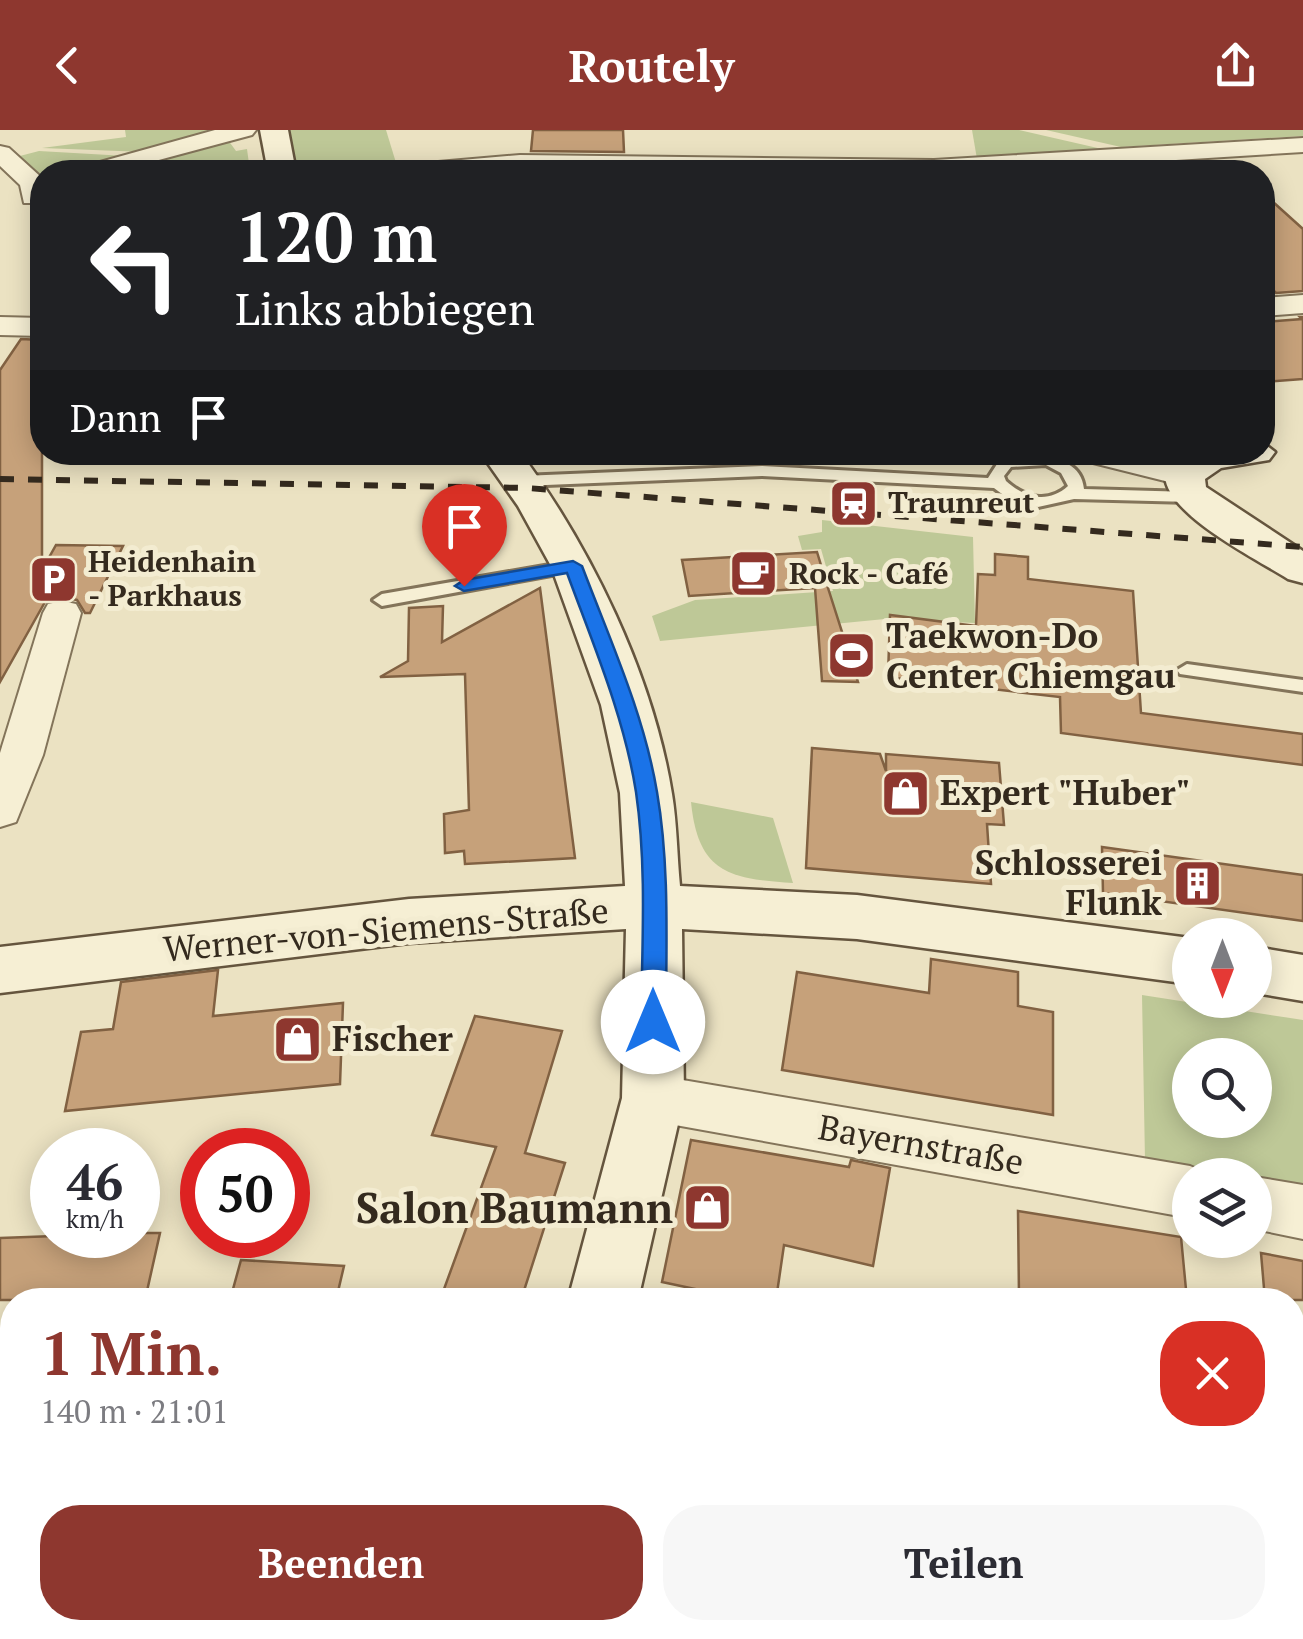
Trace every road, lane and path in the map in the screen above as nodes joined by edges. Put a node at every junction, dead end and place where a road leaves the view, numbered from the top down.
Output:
1 (244, 130) edge
2 (274, 130) edge
3 (1044, 134) dead end
4 (1303, 145) edge
5 (0, 153) edge
6 (1132, 154) junction
7 (127, 160) edge
8 (280, 160) edge
9 (1047, 160) edge
10 (30, 180) edge
11 (1303, 304) edge
12 (1275, 306) edge
13 (0, 326) edge
14 (30, 327) edge
15 (1004, 465) edge
16 (1058, 465) edge
17 (1127, 465) edge
18 (1199, 465) edge
19 (510, 467) edge
20 (998, 484) junction
21 (1188, 486) junction
22 (1073, 494) junction
23 (573, 566) junction
24 (1303, 570) edge
25 (382, 600) dead end
26 (62, 613) dead end
27 (1187, 670) dead end
28 (1303, 686) edge
29 (0, 812) edge
30 (654, 908) junction
31 (1172, 958) edge
32 (0, 970) edge
33 (1272, 973) edge
34 (1303, 978) edge
35 (653, 1098) junction
36 (1172, 1189) edge
37 (1272, 1206) edge
38 (1303, 1212) edge
39 (606, 1288) edge

1 - 7 street
2 - 8 street
3 - 6 street
4 - 6 street
5 - 10 street
6 - 9 street
11 - 12 street
13 - 14 street
15 - 20 lane
16 - 22 lane
17 - 21 street
18 - 21 street
19 - 20 lane
19 - 23 street
20 - 22 lane
21 - 22 lane
21 - 24 street
23 - 25 lane
23 - 30 street
26 - 29 street
27 - 28 lane
30 - 31 street, Werner-von-Siemens-Straße
30 - 32 street, Werner-von-Siemens-Straße
30 - 35 street
33 - 34 street
35 - 36 street, Bayernstraße
35 - 39 street
37 - 38 street

